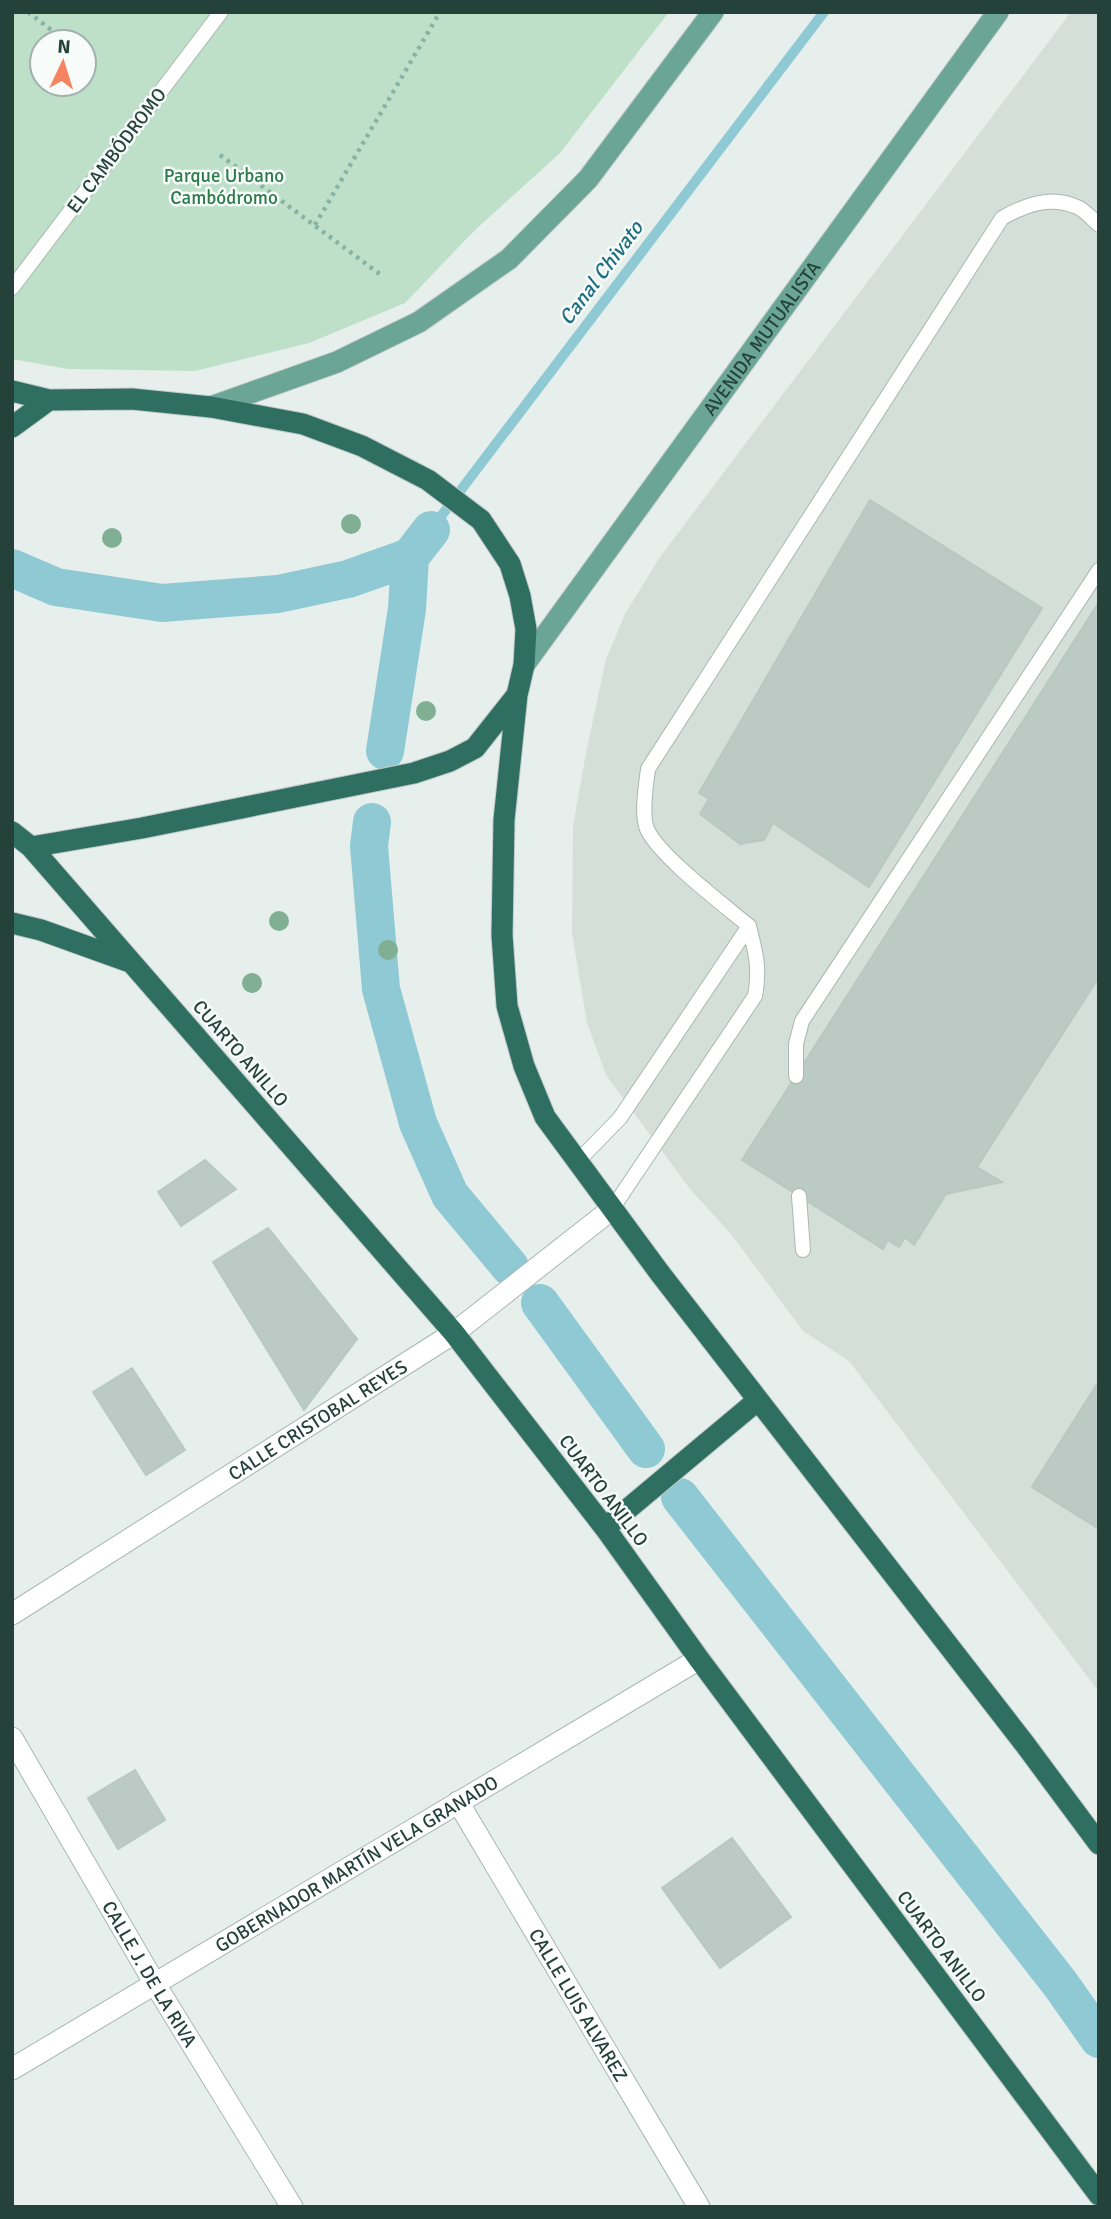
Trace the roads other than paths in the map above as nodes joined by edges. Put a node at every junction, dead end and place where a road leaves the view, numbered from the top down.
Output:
1 (220, 12) edge
2 (713, 12) edge
3 (998, 12) edge
4 (1099, 225) edge
5 (12, 288) edge
6 (12, 391) edge
7 (49, 400) junction
8 (211, 407) junction
9 (12, 427) edge
10 (1099, 570) edge
11 (524, 665) junction
12 (517, 695) junction
13 (12, 832) edge
14 (31, 847) junction
15 (12, 923) edge
16 (749, 926) junction
17 (132, 963) junction
18 (796, 1076) dead end
19 (578, 1161) junction
20 (799, 1196) dead end
21 (612, 1209) junction
22 (803, 1250) dead end
23 (454, 1333) junction
24 (758, 1400) junction
25 (605, 1528) junction
26 (12, 1614) edge
27 (699, 1659) junction
28 (12, 1738) edge
29 (458, 1802) junction
30 (1099, 1844) edge
31 (155, 1984) junction
32 (12, 2069) edge
33 (1099, 2194) edge
34 (292, 2207) edge
35 (699, 2207) edge

1 - 5 lane, EL CAMBÓDROMO
2 - 8 main road
3 - 11 main road, AVENIDA MUTUALISTA
4 - 16 lane
6 - 7 highway
7 - 8 highway
7 - 9 highway
8 - 11 highway
10 - 18 lane
11 - 12 highway
12 - 14 highway
12 - 19 highway
13 - 14 highway, CUARTO ANILLO
14 - 17 highway, CUARTO ANILLO
15 - 17 highway
16 - 19 lane
16 - 21 lane
17 - 23 highway, CUARTO ANILLO
19 - 21 highway
20 - 22 lane
21 - 23 street, CALLE CRISTOBAL REYES
21 - 24 highway
23 - 25 highway, CUARTO ANILLO
23 - 26 street, CALLE CRISTOBAL REYES
24 - 25 highway
24 - 30 highway
25 - 27 highway, CUARTO ANILLO
27 - 29 street, GOBERNADOR MARTÍN VELA GRANADO
27 - 33 highway, CUARTO ANILLO
28 - 31 street, CALLE J. DE LA RIVA
29 - 31 street, GOBERNADOR MARTÍN VELA GRANADO
29 - 35 street, CALLE LUIS ALVAREZ
31 - 32 street, GOBERNADOR MARTÍN VELA GRANADO
31 - 34 street, CALLE J. DE LA RIVA

